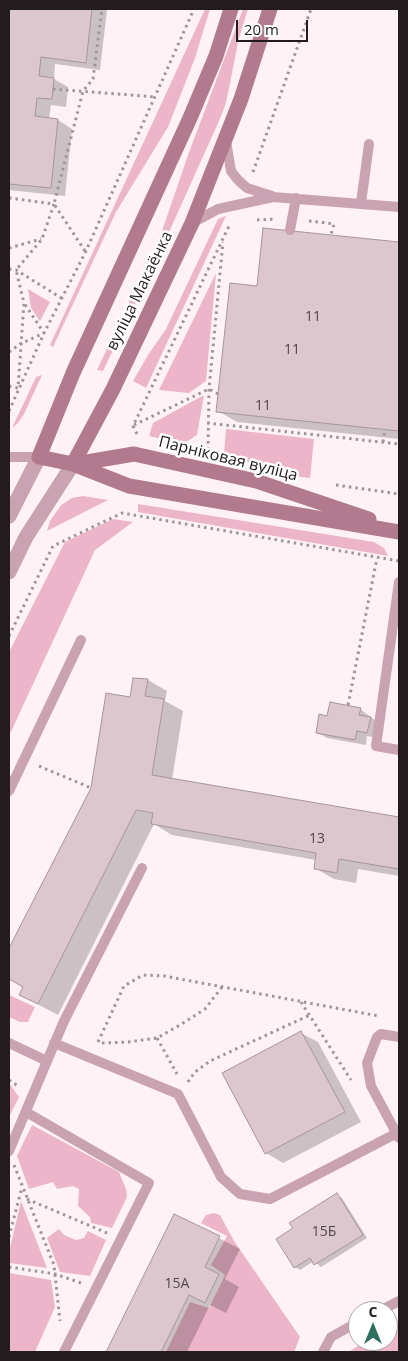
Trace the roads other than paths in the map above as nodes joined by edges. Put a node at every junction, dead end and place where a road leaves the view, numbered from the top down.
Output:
1 (231, 9) edge
2 (270, 9) edge
3 (226, 139) junction
4 (369, 144) dead end
5 (273, 197) junction
6 (296, 198) junction
7 (361, 203) junction
8 (399, 207) edge
9 (192, 223) junction
10 (290, 230) dead end
11 (9, 457) edge
12 (38, 457) junction
13 (73, 464) junction
14 (9, 516) edge
15 (399, 531) edge
16 (9, 572) edge
17 (399, 582) edge
18 (81, 640) dead end
19 (399, 750) edge
20 (9, 791) edge
21 (142, 868) dead end
22 (399, 1037) edge
23 (9, 1042) edge
24 (54, 1043) junction
25 (47, 1061) junction
26 (26, 1112) junction
27 (398, 1135) edge
28 (9, 1151) edge
29 (348, 1328) edge
30 (64, 1352) edge
31 (323, 1352) edge

1 - 12 street, вуліца Макаёнка
2 - 3 street, вуліца Макаёнка
3 - 5 lane
3 - 9 street, вуліца Макаёнка
4 - 7 lane
5 - 6 lane
5 - 9 lane
6 - 7 lane
6 - 10 lane
7 - 8 lane
9 - 13 street, вуліца Макаёнка
11 - 12 lane, Парніковая вуліца
12 - 13 street, Парніковая вуліца
12 - 14 street, вуліца Макаёнка
13 - 15 street, Парніковая вуліца
13 - 15 street, Парніковая вуліца
13 - 16 street, вуліца Макаёнка
17 - 19 lane
18 - 20 lane
21 - 24 lane
22 - 27 lane
23 - 25 lane
24 - 25 lane
24 - 27 lane
25 - 26 lane
26 - 28 lane
26 - 30 lane
29 - 31 lane

